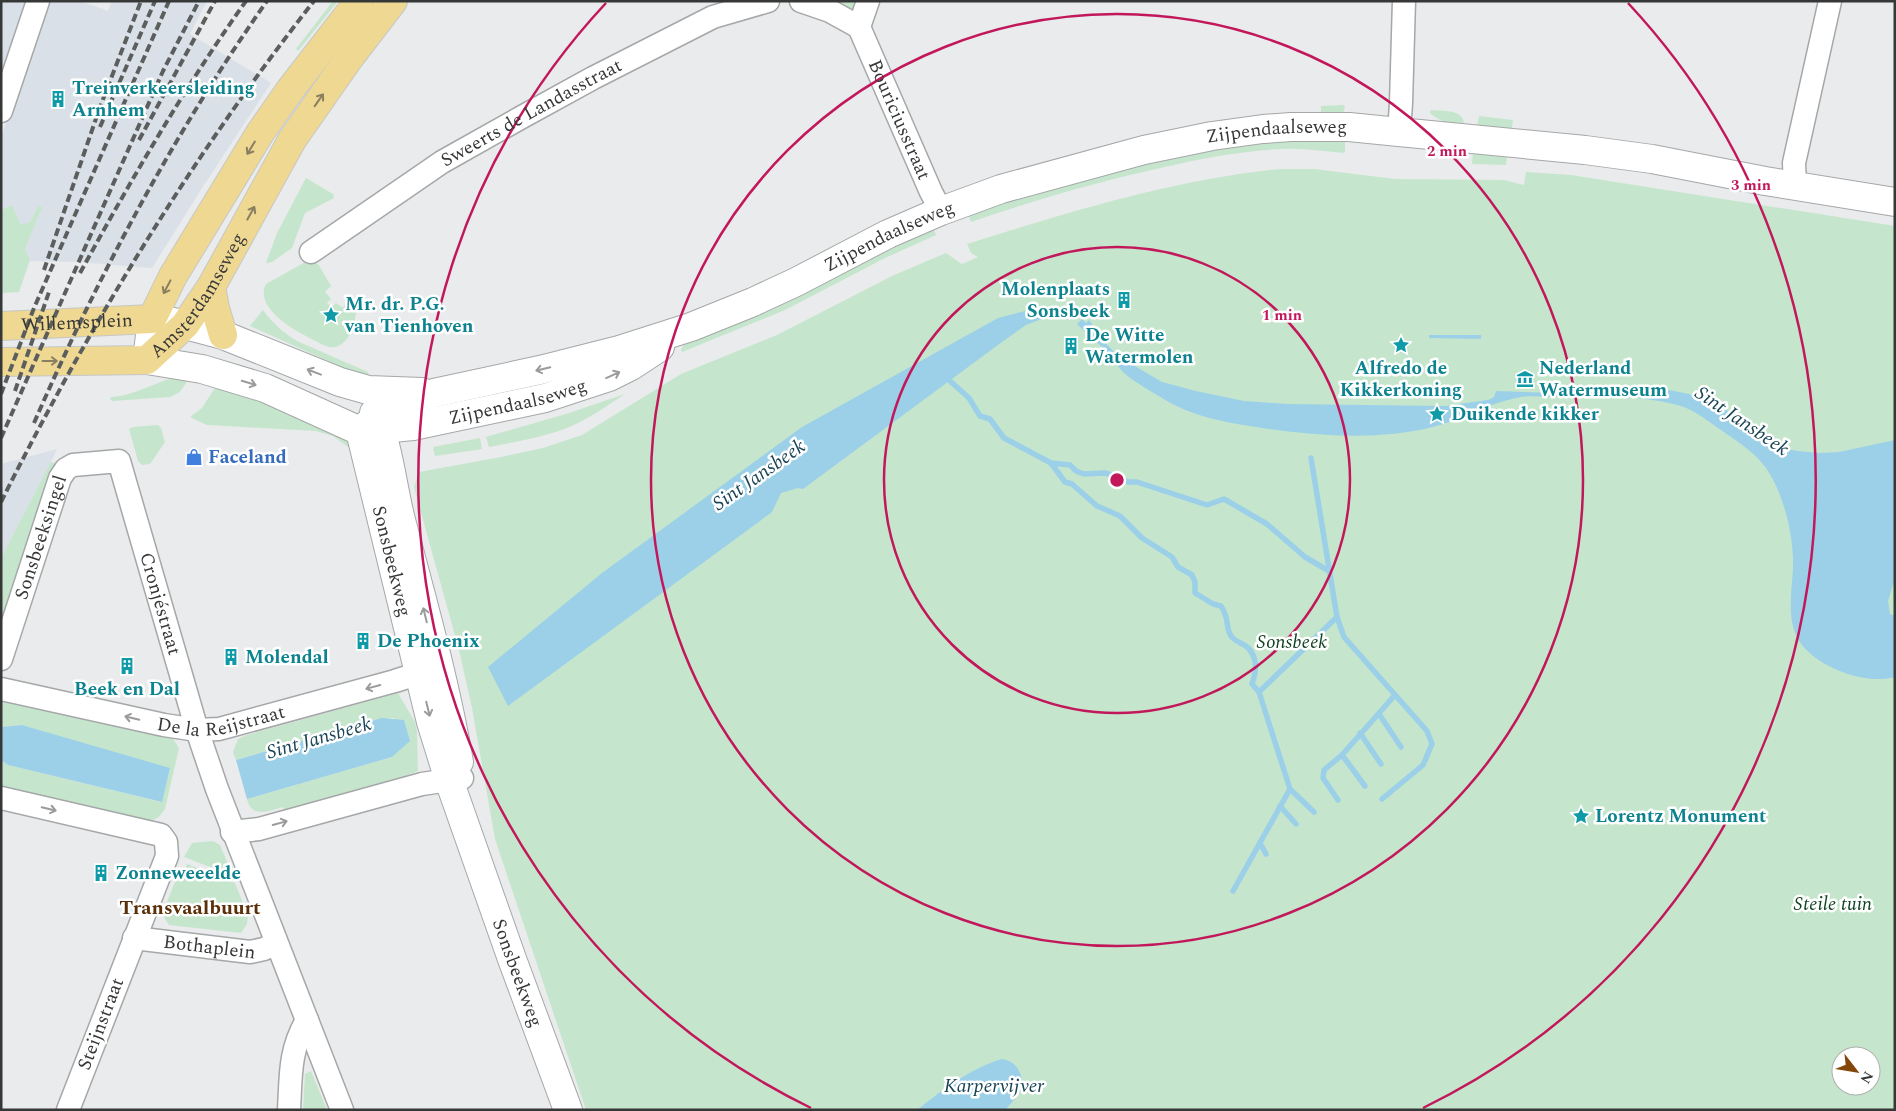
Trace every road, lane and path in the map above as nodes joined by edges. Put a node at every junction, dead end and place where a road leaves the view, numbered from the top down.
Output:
1 (38, 1) edge
2 (359, 1) edge
3 (392, 1) edge
4 (768, 1) edge
5 (801, 1) edge
6 (868, 1) edge
7 (1404, 1) edge
8 (1830, 1) edge
9 (719, 9) edge
10 (859, 27) junction
11 (1, 111) edge
12 (1399, 132) junction
13 (1795, 185) junction
14 (1895, 202) edge
15 (941, 211) junction
16 (311, 252) dead end
17 (211, 287) junction
18 (152, 320) junction
19 (186, 325) junction
20 (1, 326) edge
21 (691, 328) junction
22 (223, 335) junction
23 (147, 360) junction
24 (1, 362) edge
25 (340, 382) junction
26 (434, 393) junction
27 (372, 422) junction
28 (413, 426) junction
29 (119, 461) joint
30 (390, 471) junction
31 (1, 659) edge
32 (429, 670) junction
33 (1, 689) edge
34 (197, 730) junction
35 (456, 779) junction
36 (1, 798) edge
37 (232, 832) junction
38 (134, 938) junction
39 (276, 943) junction
40 (307, 1020) junction
41 (68, 1110) edge
42 (289, 1110) edge
43 (342, 1110) edge
44 (568, 1110) edge

1 - 11 street
2 -> 18 main road, Amsterdamseweg
17 -> 3 main road, Amsterdamseweg
4 - 9 street, Sweerts de Landasstraat
5 - 10 street
6 - 10 street
7 - 12 street
8 - 13 street
9 - 16 street, Sweerts de Landasstraat
10 - 15 street, Bouriciusstraat
12 - 13 main road, Zijpendaalseweg
12 - 15 main road, Zijpendaalseweg
13 - 14 main road, Zijpendaalseweg
15 - 21 main road, Zijpendaalseweg
17 - 19 main road, Amsterdamseweg
17 - 22 main road
18 - 19 main road, Zijpendaalseweg
18 - 20 main road, Willemsplein
18 - 23 main road, Amsterdamseweg
19 - 22 main road, Zijpendaalseweg
19 - 23 main road, Amsterdamseweg
21 -> 26 main road, Zijpendaalseweg
28 -> 21 main road, Zijpendaalseweg
25 -> 22 main road, Zijpendaalseweg
24 -> 23 main road, Willemsplein
23 -> 27 main road
25 - 26 main road, Zijpendaalseweg
25 - 27 main road, Zijpendaalseweg
26 - 27 main road, Zijpendaalseweg
27 - 28 main road, Zijpendaalseweg
27 - 30 main road, Sonsbeekweg
27 - 32 main road, Sonsbeekweg
28 - 30 main road, Sonsbeekweg
29 - 31 street, Sonsbeeksingel
29 - 34 street, Cronjéstraat
32 -> 30 main road, Sonsbeekweg
32 -> 34 street, De la Reijstraat
32 - 35 main road, Sonsbeekweg
34 -> 33 street, De la Reijstraat
34 - 37 street, Cronjéstraat
37 -> 35 street
35 - 44 main road, Sonsbeekweg
36 -> 38 street, Bothaplein
37 - 39 street, Bothaplein
38 - 39 street, Bothaplein
38 - 41 street, Steijnstraat
39 - 40 street
40 - 42 street
40 - 43 street

